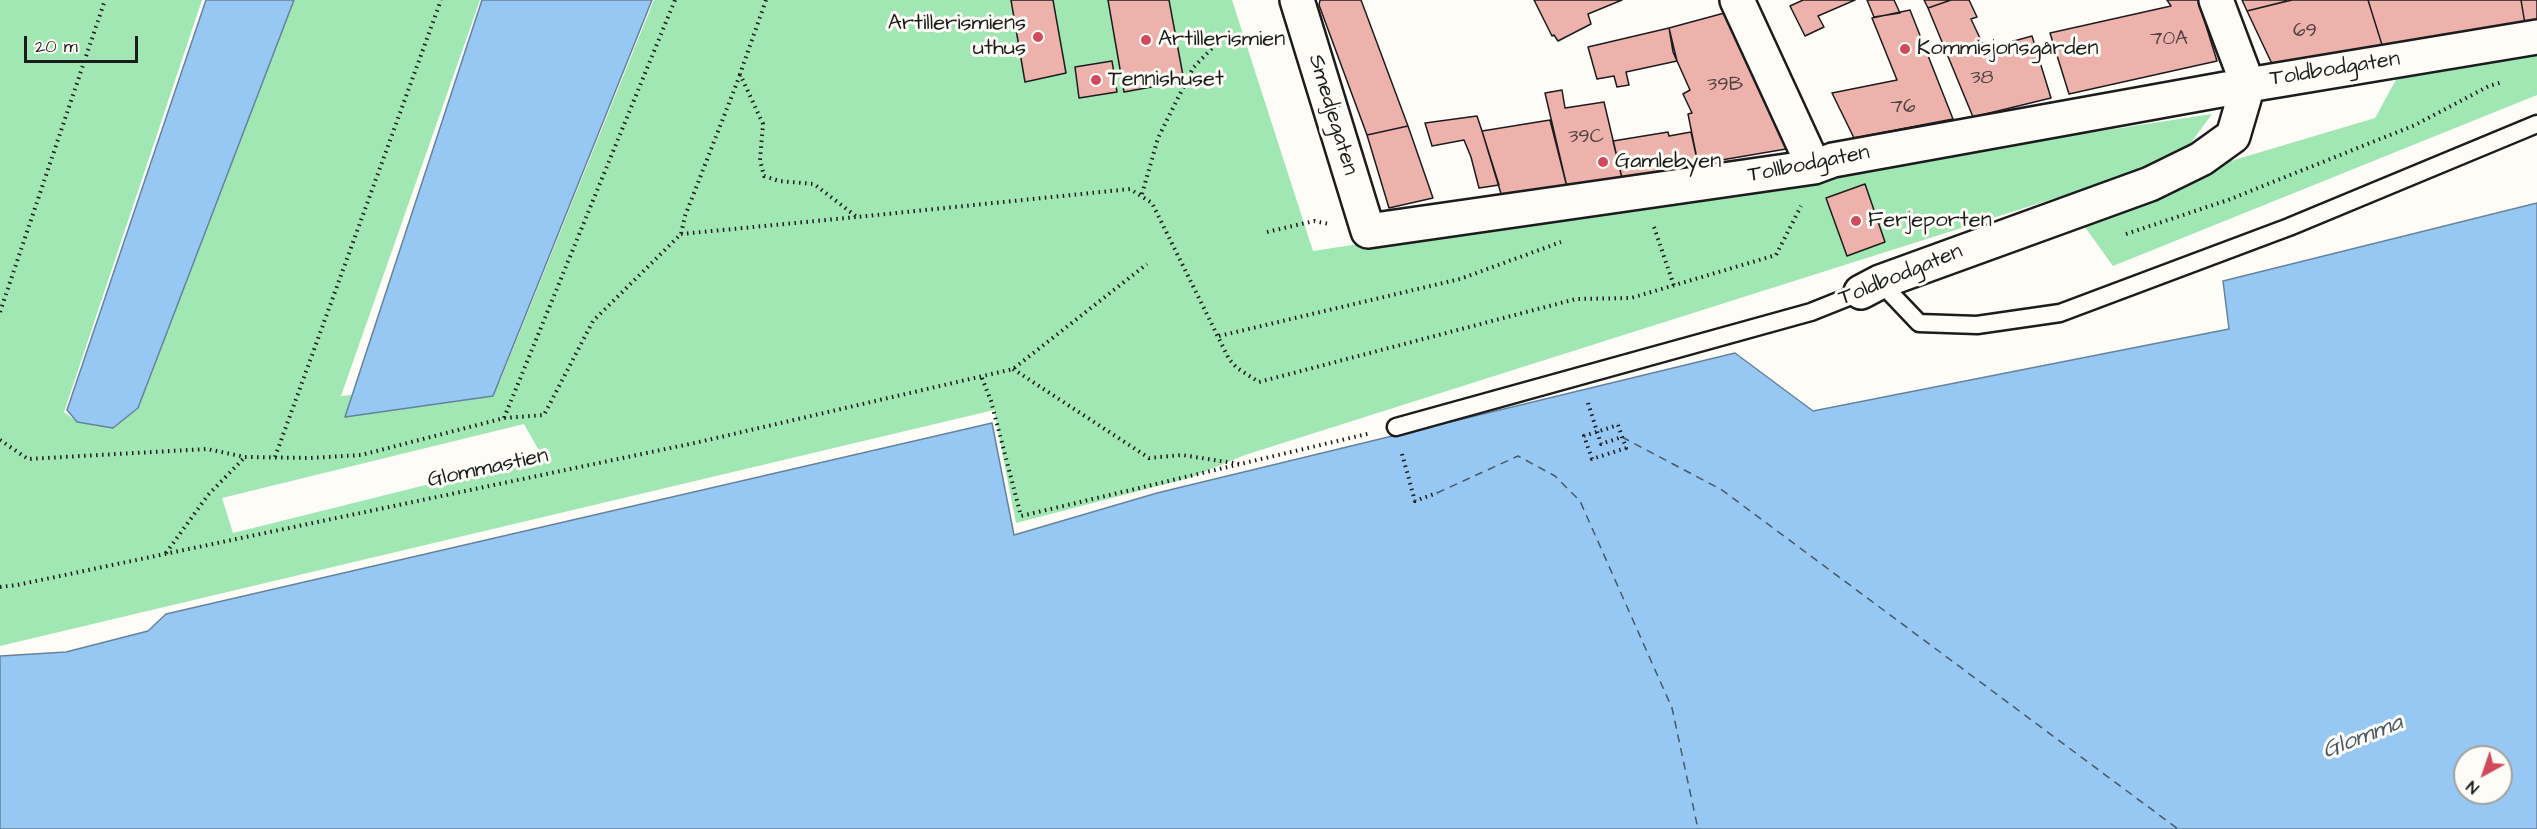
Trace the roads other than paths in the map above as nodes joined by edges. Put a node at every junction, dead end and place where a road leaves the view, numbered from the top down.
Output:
1 (1297, 0) edge
2 (1737, 0) edge
3 (2216, 0) edge
4 (2537, 37) edge
5 (2248, 85) junction
6 (2537, 124) edge
7 (1803, 168) junction
8 (1368, 231) joint
9 (1870, 287) junction
10 (1396, 428) road end

1 - 8 street, Smedjegaten
2 - 7 street
3 - 5 street
4 - 5 street, Toldbodgaten
5 - 7 street, Tollbodgaten
5 - 9 street, Toldbodgaten
6 - 9 lane
7 - 8 street, Tollbodgaten
9 - 10 lane, Toldbodgaten

